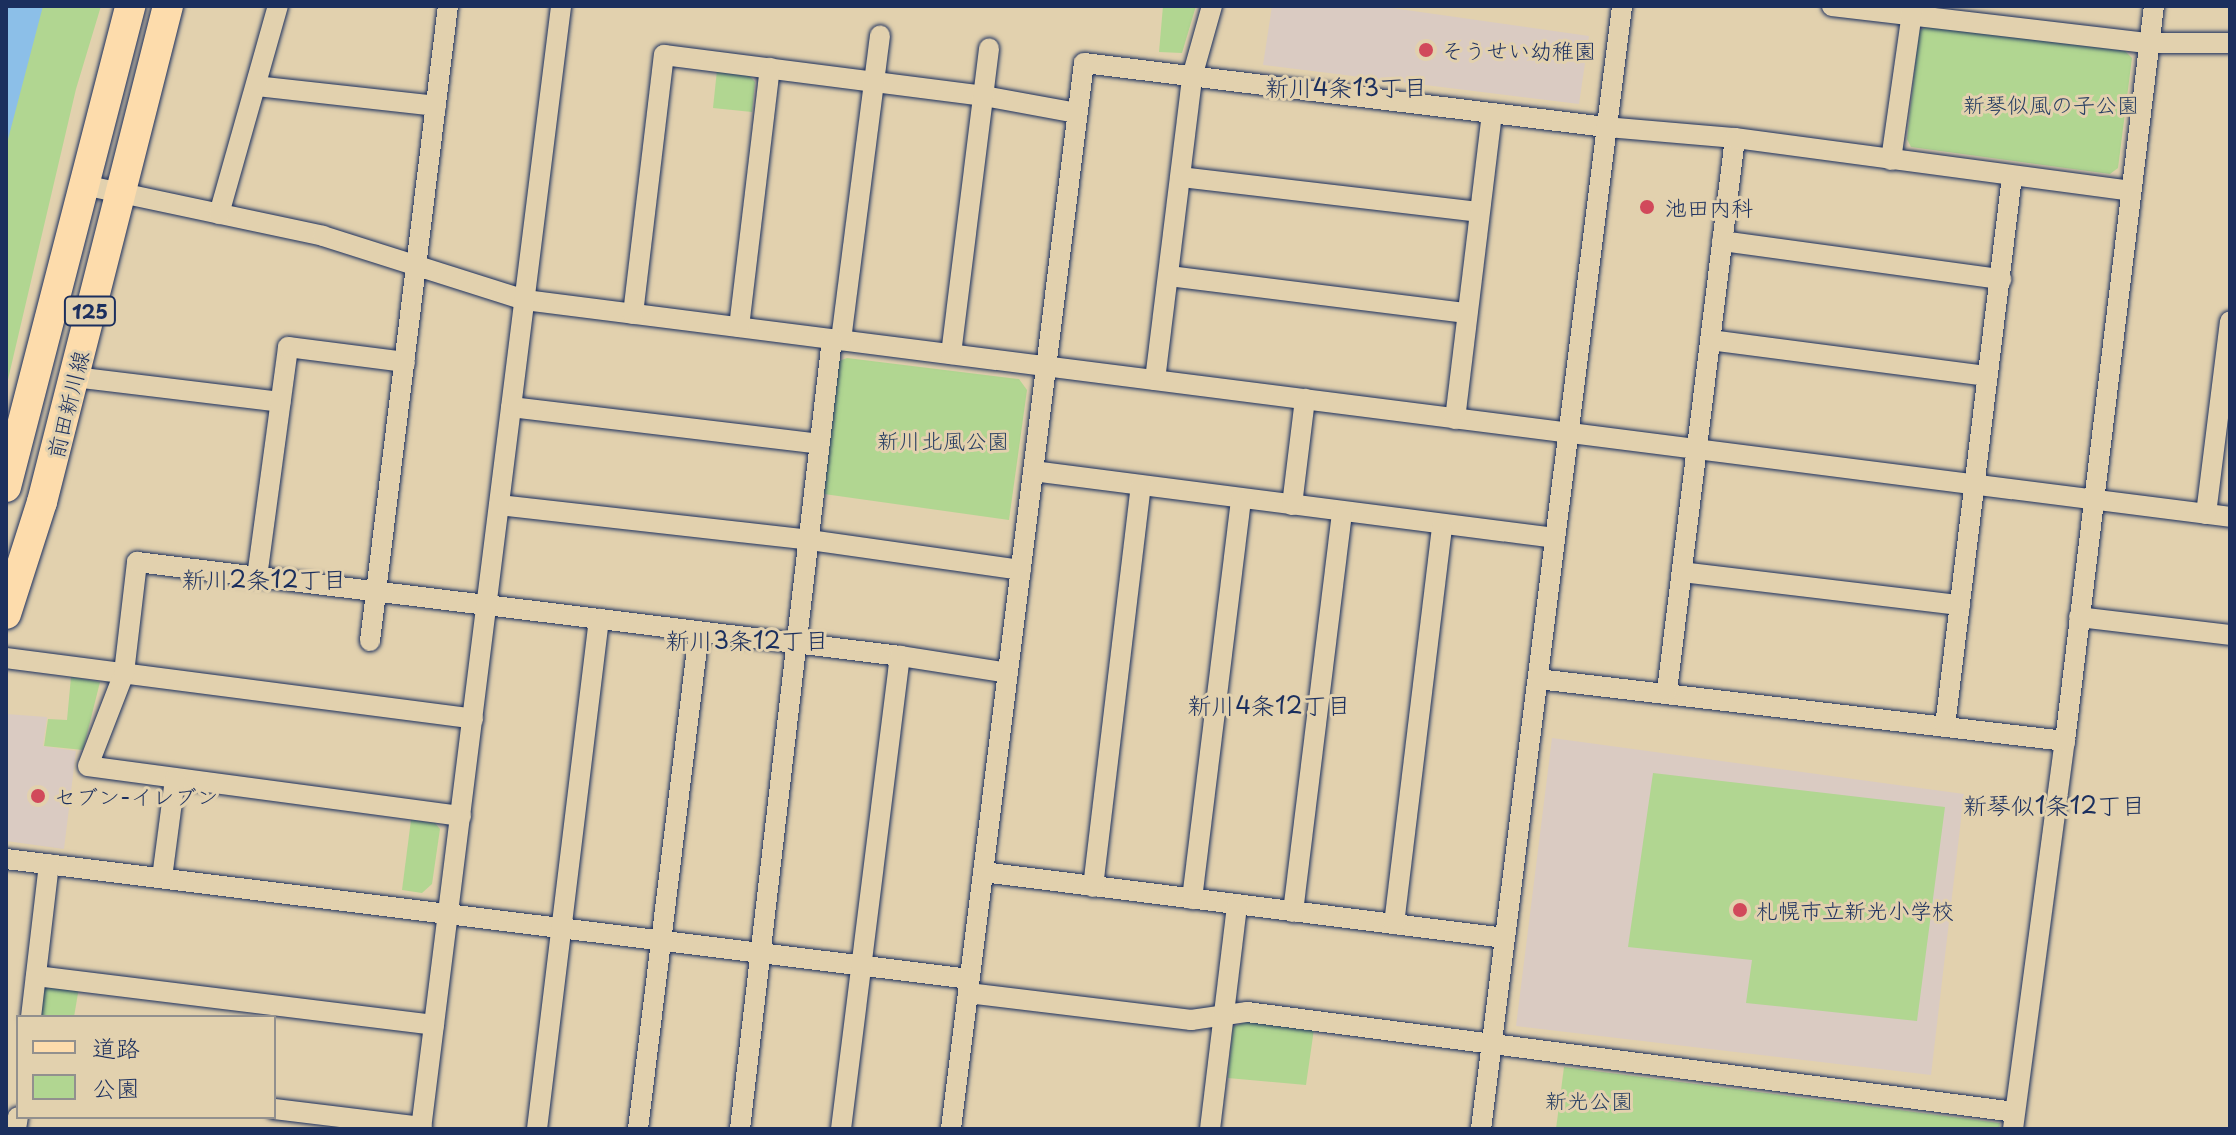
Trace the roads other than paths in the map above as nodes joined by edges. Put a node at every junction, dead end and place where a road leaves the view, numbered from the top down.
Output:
1 (130, 6) edge
2 (168, 6) edge
3 (278, 6) edge
4 (448, 6) edge
5 (561, 6) edge
6 (1212, 6) edge
7 (1622, 6) edge
8 (1832, 6) edge
9 (2154, 6) edge
10 (1912, 12) edge
11 (880, 35) dead end
12 (2149, 43) junction
13 (2230, 43) edge
14 (989, 48) dead end
15 (770, 68) junction
16 (1192, 77) junction
17 (874, 82) junction
18 (256, 86) junction
19 (984, 96) junction
20 (436, 106) junction
21 (1077, 113) junction
22 (1492, 113) junction
23 (1606, 127) junction
24 (1735, 138) junction
25 (1891, 160) junction
26 (2012, 176) junction
27 (1181, 177) junction
28 (84, 185) junction
29 (2130, 191) junction
30 (120, 192) junction
31 (1479, 212) junction
32 (219, 214) junction
33 (1722, 241) junction
34 (416, 266) junction
35 (1169, 276) junction
36 (2001, 279) junction
37 (525, 300) junction
38 (1467, 313) junction
39 (633, 314) junction
40 (2230, 321) edge
41 (739, 327) junction
42 (836, 340) junction
43 (1710, 340) junction
44 (951, 354) junction
45 (405, 362) junction
46 (1046, 366) junction
47 (1988, 376) junction
48 (74, 377) junction
49 (1155, 380) junction
50 (2226, 393) edge
51 (1305, 399) junction
52 (280, 402) junction
53 (511, 407) junction
54 (1455, 419) junction
55 (1568, 434) junction
56 (820, 444) junction
57 (1695, 450) junction
58 (1033, 471) junction
59 (1974, 485) junction
60 (1141, 486) junction
61 (6, 487) edge
62 (1241, 499) junction
63 (2092, 500) junction
64 (499, 505) junction
65 (1292, 505) junction
66 (1342, 512) junction
67 (2206, 514) junction
68 (2230, 517) edge
69 (1442, 526) junction
70 (1555, 538) junction
71 (810, 540) junction
72 (1021, 570) junction
73 (1682, 572) junction
74 (257, 577) junction
75 (376, 591) junction
76 (1960, 605) junction
77 (486, 607) junction
78 (6, 614) edge
79 (2079, 617) junction
80 (599, 619) junction
81 (699, 632) junction
82 (2230, 635) edge
83 (370, 641) dead end
84 (799, 644) junction
85 (900, 656) junction
86 (6, 658) edge
87 (124, 673) junction
88 (1008, 673) junction
89 (1538, 679) junction
90 (1667, 691) junction
91 (473, 719) junction
92 (1945, 726) junction
93 (2065, 741) junction
94 (175, 779) junction
95 (461, 816) junction
96 (6, 859) edge
97 (49, 864) junction
98 (983, 872) junction
99 (162, 878) junction
100 (1093, 887) junction
101 (1192, 899) junction
102 (1237, 906) junction
103 (1293, 912) junction
104 (448, 913) junction
105 (1394, 924) junction
106 (561, 927) junction
107 (1505, 938) junction
108 (661, 940) junction
109 (761, 952) junction
110 (861, 965) junction
111 (36, 976) junction
112 (969, 986) junction
113 (31, 1015) edge
114 (1224, 1015) junction
115 (434, 1025) junction
116 (1492, 1044) junction
117 (276, 1109) edge
118 (2014, 1120) edge
119 (421, 1128) edge
120 (537, 1129) edge
121 (638, 1129) edge
122 (740, 1129) edge
123 (841, 1129) edge
124 (951, 1129) edge
125 (1210, 1129) edge
126 (1481, 1129) edge

1 - 28 main road, 前田新川線 / 125
2 - 30 main road, 前田新川線 / 125
3 - 18 street
4 - 20 street
5 - 37 street
6 - 16 street
7 - 23 street
8 - 10 street
9 - 12 street
10 - 12 street
10 - 25 street
11 - 17 street
12 - 13 street
12 - 29 street
14 - 19 street
15 - 17 street
15 - 39 street
15 - 41 street
16 - 21 street
16 - 22 street
16 - 27 street
17 - 19 street
17 - 42 street
18 - 20 street
18 - 32 street
19 - 21 street
19 - 44 street
20 - 34 street
21 - 46 street
22 - 23 street
22 - 31 street
23 - 24 street
23 - 55 street
24 - 25 street
24 - 33 street
25 - 26 street
26 - 29 street
26 - 36 street
27 - 31 street
27 - 35 street
28 - 30 street
28 - 61 main road, 前田新川線 / 125
29 - 63 street
30 - 32 street
30 - 48 main road, 前田新川線 / 125
31 - 38 street
32 - 34 street
33 - 36 street
33 - 43 street
34 - 37 street
34 - 45 street
35 - 38 street
35 - 49 street
36 - 47 street
37 - 39 street
37 - 53 street
38 - 54 street
39 - 41 street
40 - 50 street
41 - 42 street
42 - 44 street
42 - 56 street
43 - 47 street
43 - 57 street
44 - 46 street
45 - 52 street
45 - 75 street
46 - 49 street
46 - 58 street
47 - 59 street
48 - 52 street
48 - 78 main road, 前田新川線 / 125
49 - 51 street
50 - 67 street
51 - 54 street
51 - 65 street
52 - 74 street
53 - 56 street
53 - 64 street
54 - 55 street
55 - 57 street
55 - 70 street
56 - 71 street
57 - 59 street
57 - 73 street
58 - 60 street
58 - 72 street
59 - 63 street
59 - 76 street
60 - 62 street
60 - 100 street
62 - 65 street
62 - 101 street
63 - 67 street
63 - 79 street
64 - 71 street
64 - 77 street
65 - 66 street
66 - 69 street
66 - 103 street
67 - 68 street
69 - 70 street
69 - 105 street
70 - 89 street
71 - 72 street
71 - 84 street
72 - 88 street
73 - 76 street
73 - 90 street
74 - 75 street
74 - 87 street
75 - 77 street
75 - 83 street
76 - 92 street
77 - 80 street
77 - 91 street
79 - 82 street
79 - 93 street
80 - 81 street
80 - 106 street
81 - 84 street
81 - 108 street
84 - 85 street
84 - 109 street
85 - 88 street
85 - 110 street
86 - 87 street
87 - 91 street
87 - 94 street
88 - 98 street
89 - 90 street
89 - 107 street
90 - 92 street
91 - 95 street
92 - 93 street
93 - 118 street
94 - 95 street
94 - 99 street
95 - 104 street
96 - 97 street
97 - 99 street
97 - 111 street
98 - 100 street
98 - 112 street
99 - 104 street
100 - 101 street
101 - 102 street
102 - 103 street
102 - 114 street
103 - 105 street
104 - 106 street
104 - 115 street
105 - 107 street
106 - 108 street
106 - 120 street
107 - 116 street
108 - 109 street
108 - 121 street
109 - 110 street
109 - 122 street
110 - 112 street
110 - 123 street
111 - 113 street
111 - 115 street
112 - 114 street
112 - 124 street
114 - 116 street
114 - 125 street
115 - 119 street
116 - 118 street
116 - 126 street
117 - 119 street

